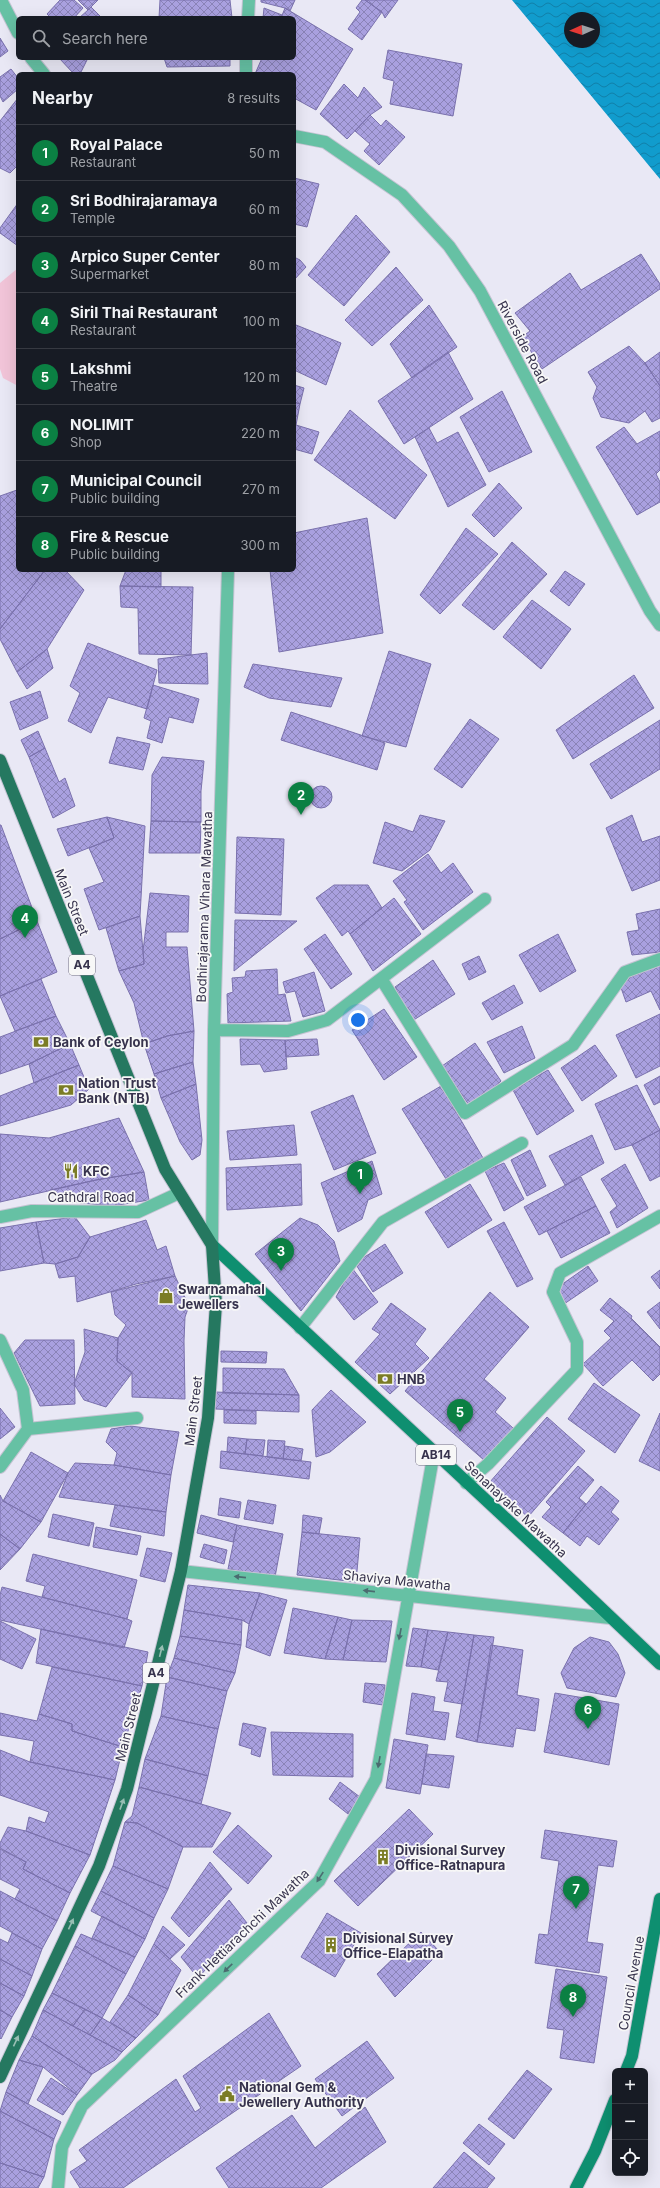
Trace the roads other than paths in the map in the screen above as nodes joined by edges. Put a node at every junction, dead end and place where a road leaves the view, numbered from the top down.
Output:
1 (1, 0) edge
2 (249, 0) edge
3 (248, 16) edge
4 (16, 29) edge
5 (33, 60) edge
6 (246, 60) edge
7 (42, 72) edge
8 (246, 72) edge
9 (296, 136) edge
10 (228, 572) edge
11 (660, 625) edge
12 (0, 760) edge
13 (485, 899) dead end
14 (660, 959) edge
15 (382, 980) junction
16 (214, 1030) junction
17 (522, 1144) dead end
18 (178, 1193) junction
19 (660, 1216) edge
20 (0, 1217) edge
21 (212, 1245) junction
22 (300, 1328) junction
23 (0, 1340) edge
24 (137, 1418) dead end
25 (28, 1429) junction
26 (434, 1452) junction
27 (0, 1467) edge
28 (466, 1483) junction
29 (181, 1571) junction
30 (408, 1596) junction
31 (610, 1618) junction
32 (660, 1664) edge
33 (660, 1899) edge
34 (627, 2068) edge
35 (0, 2077) edge
36 (613, 2104) edge
37 (58, 2188) edge
38 (576, 2188) edge

1 - 4 street
2 - 3 street
5 - 7 street
6 - 8 street
9 - 11 street, Riverside Road
10 - 16 street, Bodhirajarama Vihara Mawatha
12 - 18 highway, Main Street / A4
13 - 15 street
14 - 15 street
15 - 16 street
16 - 21 street, Bodhirajarama Vihara Mawatha
17 - 22 street
18 - 20 street, Cathdral Road
18 - 21 highway, Main Street / A4
19 - 28 street
21 - 22 main road, Senanayake Mawatha / AB14
21 - 29 highway, Main Street / A4
22 - 26 main road, Senanayake Mawatha / AB14
23 - 25 street
24 - 25 street
25 - 27 street
26 - 28 main road, Senanayake Mawatha / AB14
26 - 30 street, Frank Hettiarachchi Mawatha
28 - 31 main road, Senanayake Mawatha / AB14
30 -> 29 street, Shaviya Mawatha
35 -> 29 highway, Main Street / A4
30 - 31 street, Shaviya Mawatha
30 -> 37 street, Frank Hettiarachchi Mawatha
31 - 32 main road, Senanayake Mawatha / AB14
33 - 34 main road, Council Avenue
36 - 38 main road

